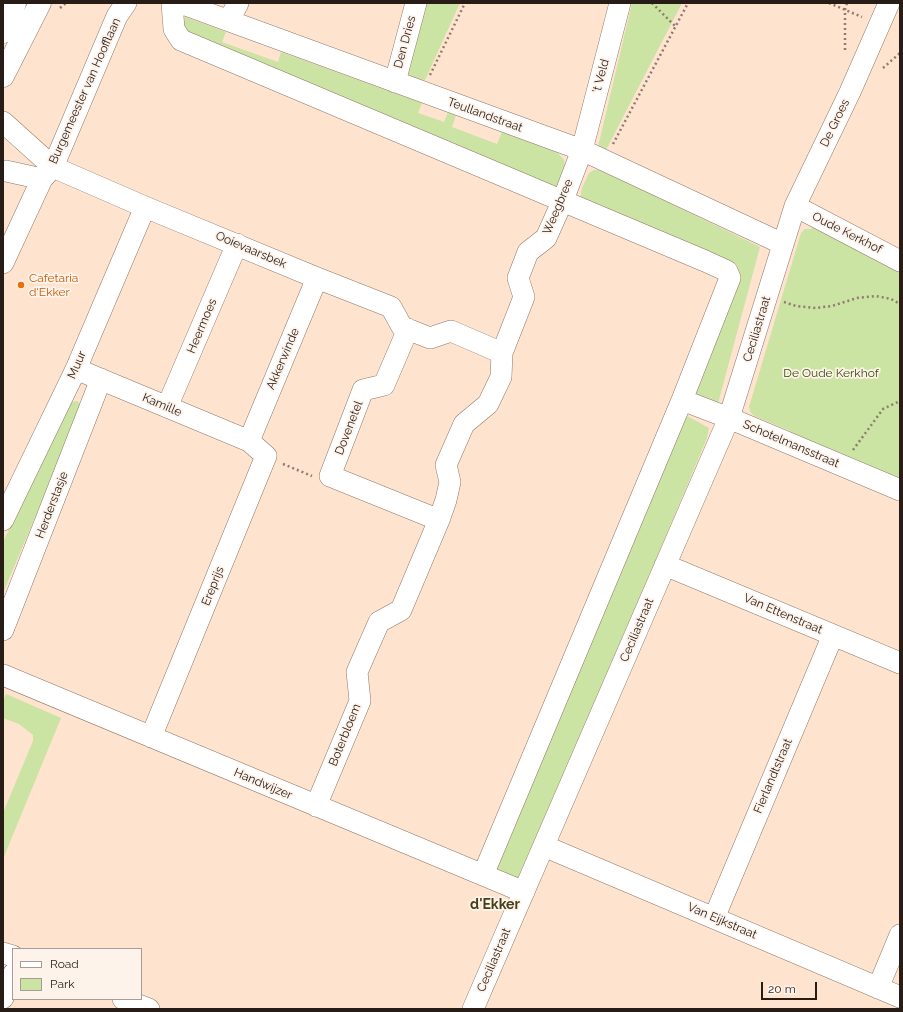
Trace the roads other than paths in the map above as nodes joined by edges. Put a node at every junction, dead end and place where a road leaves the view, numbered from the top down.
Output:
1 (15, 3) edge
2 (40, 3) edge
3 (126, 3) edge
4 (172, 3) edge
5 (180, 3) edge
6 (416, 3) edge
7 (620, 3) edge
8 (889, 3) edge
9 (234, 12) edge
10 (3, 32) edge
11 (3, 76) edge
12 (395, 82) junction
13 (3, 122) edge
14 (582, 150) junction
15 (6, 171) dead end
16 (48, 173) junction
17 (563, 200) junction
18 (794, 206) junction
19 (145, 207) junction
20 (237, 244) junction
21 (783, 244) junction
22 (900, 261) edge
23 (3, 264) edge
24 (317, 278) junction
25 (408, 329) junction
26 (502, 353) junction
27 (76, 369) junction
28 (101, 379) junction
29 (682, 400) junction
30 (167, 407) junction
31 (729, 418) junction
32 (249, 441) junction
33 (900, 490) edge
34 (3, 520) edge
35 (439, 520) junction
36 (429, 541) joint
37 (665, 565) junction
38 (3, 630) edge
39 (833, 635) junction
40 (900, 663) edge
41 (3, 675) edge
42 (151, 737) junction
43 (316, 806) junction
44 (544, 846) junction
45 (482, 876) junction
46 (524, 892) junction
47 (714, 918) junction
48 (900, 935) edge
49 (12, 976) edge
50 (878, 988) junction
51 (900, 997) edge
52 (3, 998) edge
53 (126, 1000) edge
54 (149, 1009) edge
55 (473, 1009) edge

1 - 10 main road
2 - 11 main road
3 - 16 street, Burgemeester van Hoofflaan
4 - 17 street
5 - 9 street, Teullandstraat
6 - 12 street, Den Dries
7 - 14 street, 't Veld
8 - 18 street, De Groes
9 - 12 street, Teullandstraat
12 - 14 street, Teullandstraat
13 - 16 street, Ooievaarsbek
14 - 17 street, Weegbree
14 - 21 street, Teullandstraat
15 - 16 street
16 - 19 street, Ooievaarsbek
16 - 23 street, Burgemeester van Hoofflaan
17 - 26 street, Weegbree
17 - 29 street
18 - 21 street, De Groes
18 - 22 street, Oude Kerkhof
19 - 20 street, Ooievaarsbek
19 - 27 street, Muur
20 - 24 street, Ooievaarsbek
20 - 30 street, Heermoes
21 - 31 street, Ceciliastraat
24 - 25 street, Ooievaarsbek
24 - 32 street, Akkerwinde
25 - 26 street, Ooievaarsbek
25 - 35 street, Dovenetel
26 - 35 street, Weegbree
27 - 28 street, Kamille
27 - 34 street, Muur
28 - 30 street, Kamille
28 - 38 street, Herderstasje
29 - 31 street, Schotelmansstraat
29 - 45 street
30 - 32 street, Kamille
31 - 33 street, Schotelmansstraat
31 - 37 street, Ceciliastraat
32 - 42 street, Ereprijs
35 - 36 street, Weegbree
36 - 43 street, Boterbloem
37 - 39 street, Van Ettenstraat
37 - 44 street, Ceciliastraat
39 - 40 street, Van Ettenstraat
39 - 47 street, Fierlandtstraat
41 - 42 street, Handwijzer
42 - 43 street, Handwijzer
43 - 45 street, Handwijzer
44 - 46 street, Ceciliastraat
44 - 47 street, Van Eijkstraat
45 - 46 street, Handwijzer
46 - 55 street, Ceciliastraat
47 - 50 street, Van Eijkstraat
48 - 50 street
49 - 52 street
50 - 51 street, Van Eijkstraat
53 - 54 street

